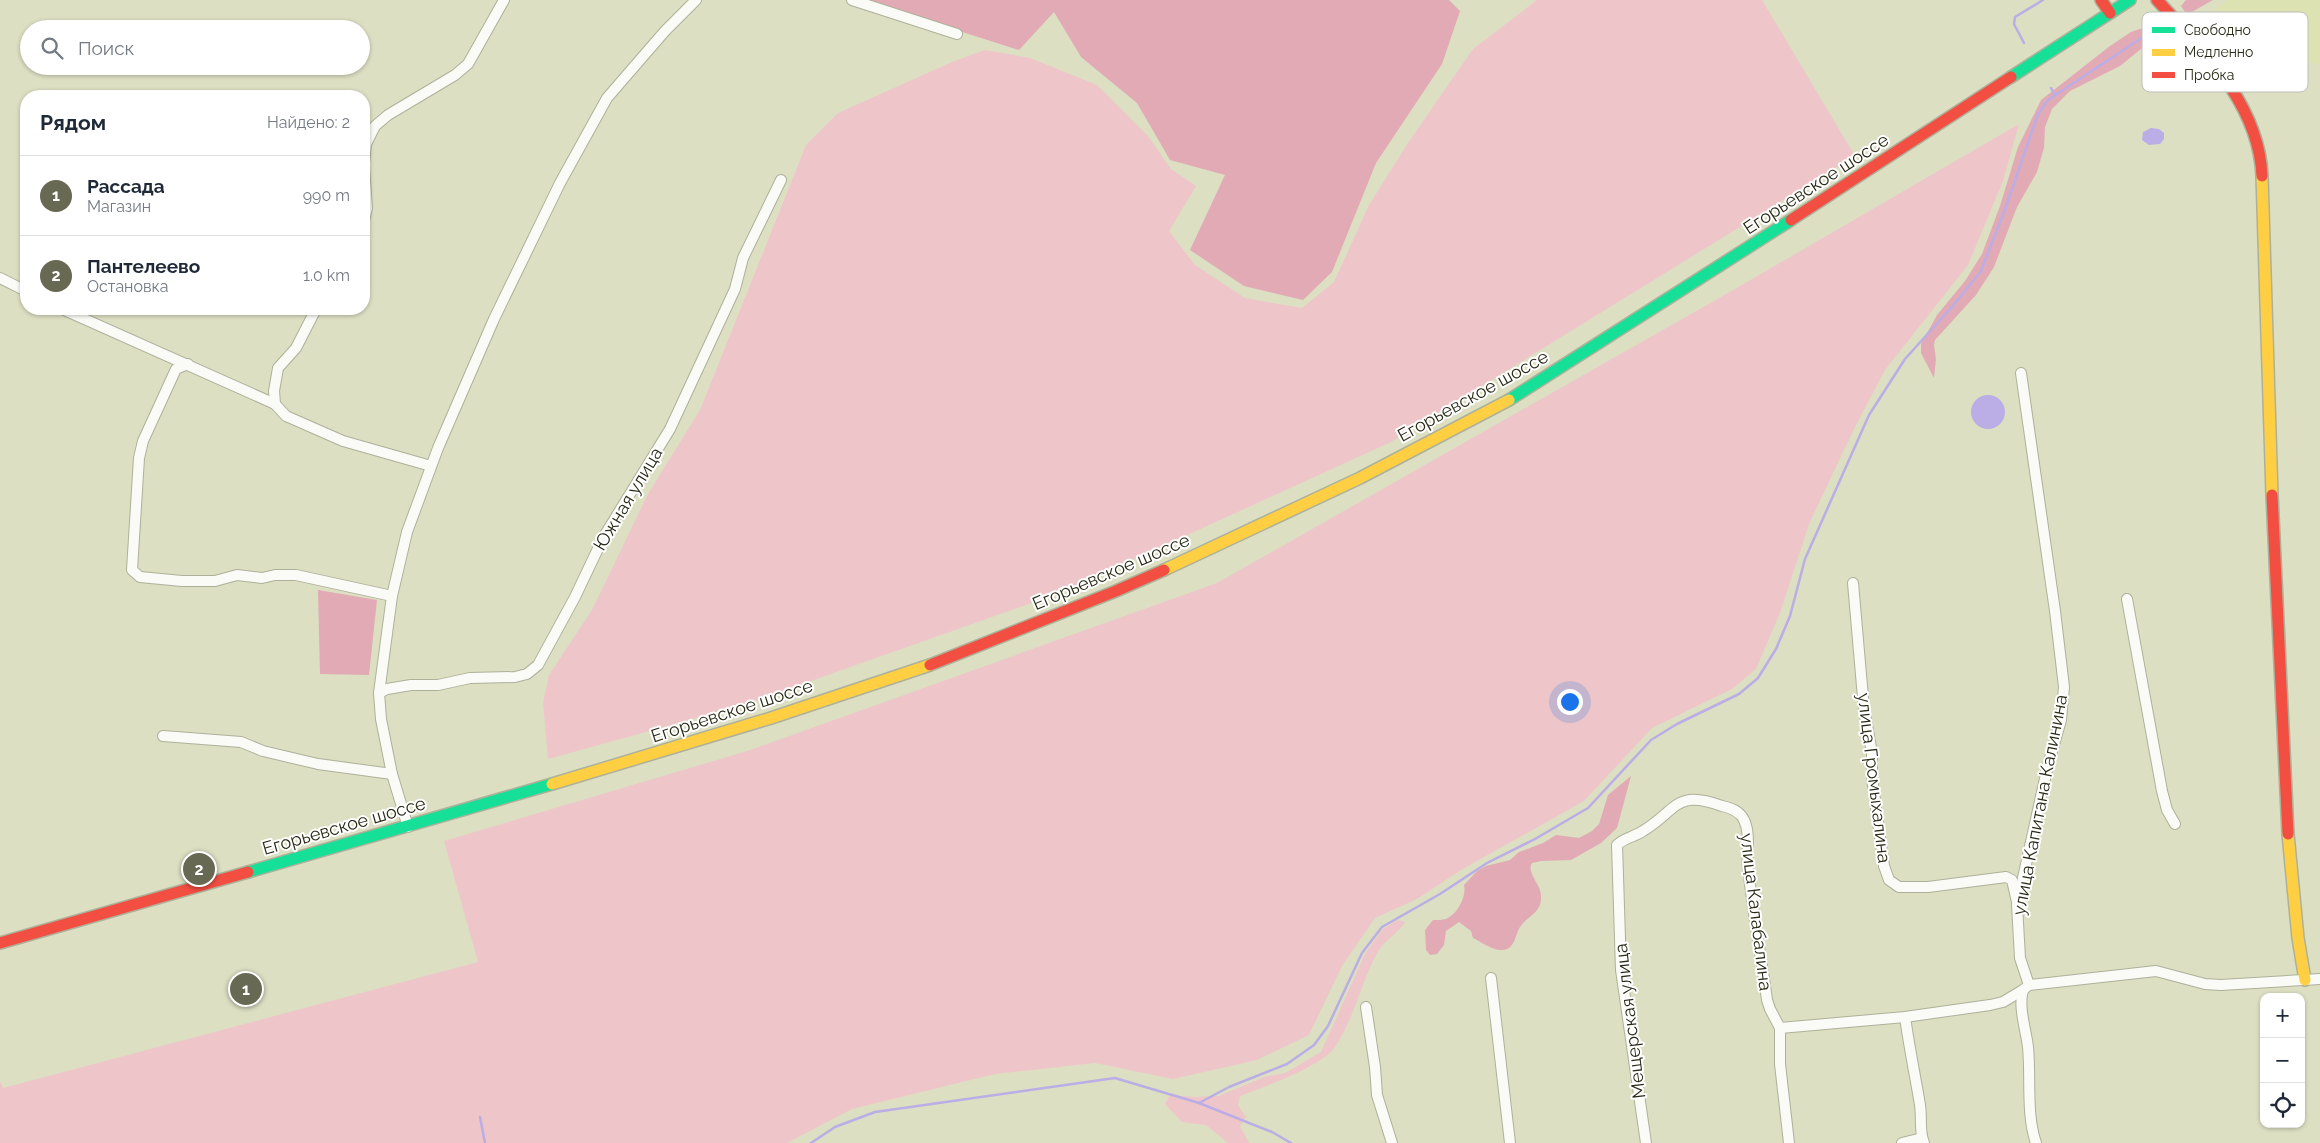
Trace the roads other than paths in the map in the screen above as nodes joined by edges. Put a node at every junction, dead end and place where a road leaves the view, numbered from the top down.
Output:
1 (504, 0) edge
2 (696, 0) edge
3 (852, 0) edge
4 (2102, 0) edge
5 (2130, 0) edge
6 (2157, 0) edge
7 (2168, 12) edge
8 (2110, 13) junction
9 (957, 34) dead end
10 (2235, 92) edge
11 (370, 136) edge
12 (781, 180) dead end
13 (0, 278) edge
14 (20, 288) edge
15 (76, 315) edge
16 (313, 315) edge
17 (188, 364) junction
18 (2021, 373) dead end
19 (275, 404) junction
20 (431, 466) junction
21 (1852, 583) dead end
22 (392, 596) junction
23 (2127, 599) dead end
24 (379, 693) junction
25 (163, 736) dead end
26 (392, 774) junction
27 (2175, 824) dead end
28 (408, 827) junction
29 (1621, 841) joint
30 (2017, 905) junction
31 (0, 943) edge
32 (1491, 978) dead end
33 (2320, 979) edge
34 (2305, 980) junction
35 (2026, 987) junction
36 (1366, 1007) dead end
37 (1905, 1017) junction
38 (1780, 1028) junction
39 (1923, 1140) edge
40 (1392, 1143) edge
41 (1510, 1143) edge
42 (1646, 1143) edge
43 (1789, 1143) edge
44 (1902, 1143) edge
45 (2036, 1143) edge

1 - 11 street
2 - 20 street
3 - 9 street
4 - 8 main road
5 - 8 main road, Егорьевское шоссе
6 - 7 main road
8 - 28 main road, Егорьевское шоссе
10 - 34 main road
12 - 24 street, Южная улица
13 - 14 street
15 - 17 street
16 - 19 street
17 - 19 street
17 - 22 street
18 - 30 street, улица Капитана Калинина
19 - 20 street
20 - 22 street
21 - 30 street, улица Громыхалина
22 - 24 street
23 - 27 street
24 - 26 street
25 - 26 street
26 - 28 street
28 - 31 main road, Егорьевское шоссе
29 - 38 street, улица Калабалина
29 - 42 street, Мещерская улица
30 - 35 street, улица Капитана Калинина
32 - 41 street
33 - 34 street
34 - 35 street
35 - 37 street
35 - 45 street, улица Капитана Калинина
36 - 40 street
37 - 38 street
37 - 39 street
38 - 43 street, улица Калабалина
39 - 44 street

